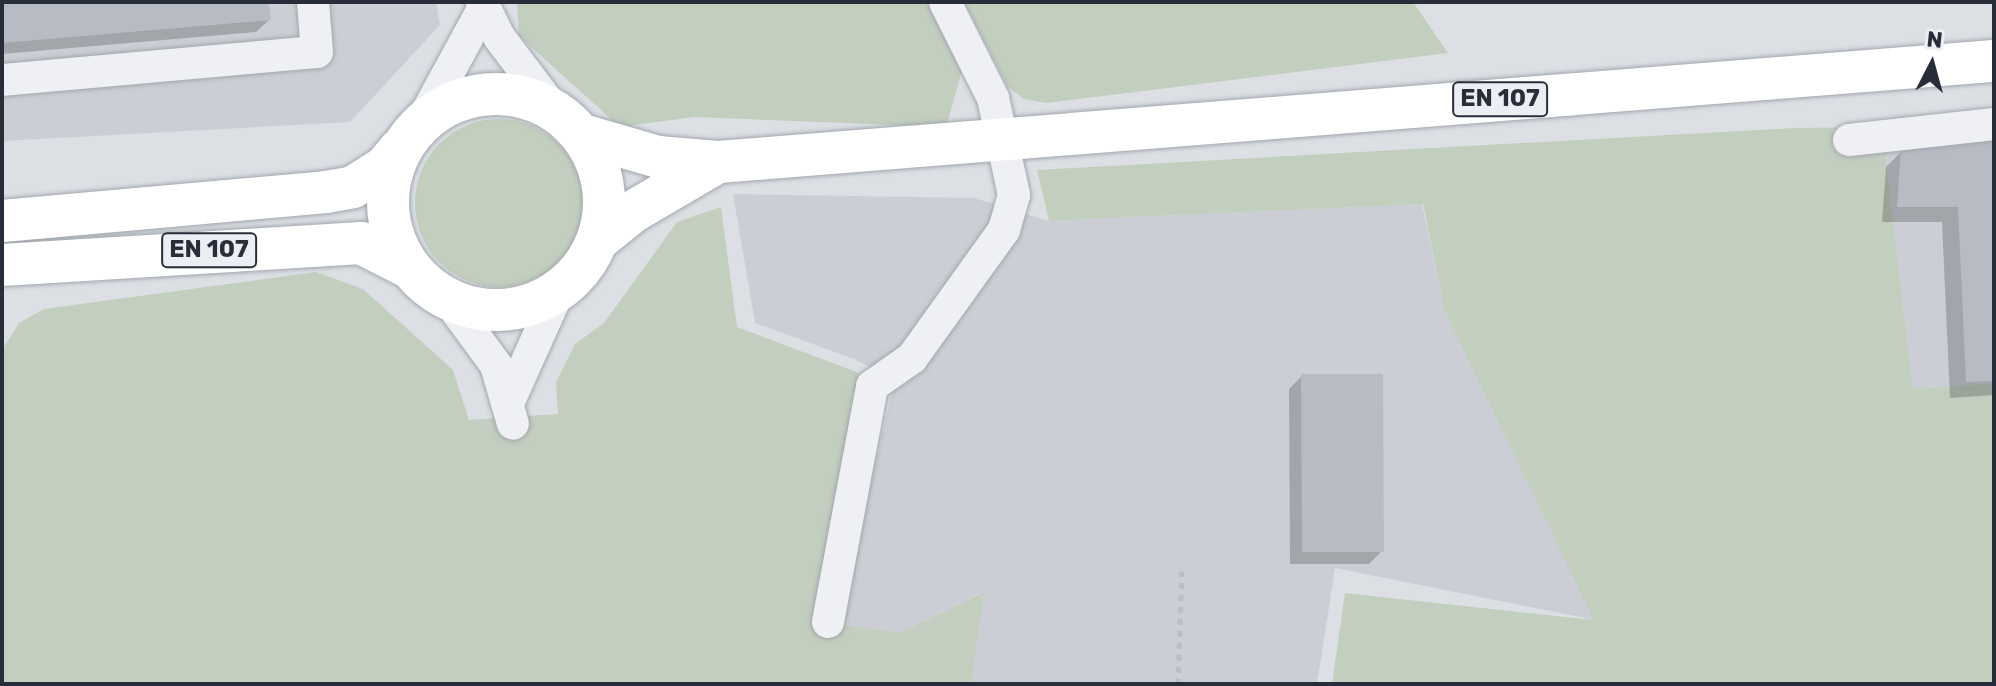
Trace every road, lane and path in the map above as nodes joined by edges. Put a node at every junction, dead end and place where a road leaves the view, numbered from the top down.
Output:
1 (313, 2) edge
2 (945, 2) edge
3 (482, 6) edge
4 (1994, 61) edge
5 (2, 80) edge
6 (568, 123) junction
7 (1994, 124) edge
8 (411, 135) junction
9 (1005, 137) junction
10 (1849, 140) dead end
11 (718, 162) junction
12 (2, 221) edge
13 (599, 239) junction
14 (2, 265) edge
15 (410, 268) junction
16 (558, 292) junction
17 (449, 301) junction
18 (1182, 571) dead end
19 (828, 622) dead end
20 (1178, 684) edge

1 - 5 street
2 - 9 street
3 - 6 street
3 - 8 street
4 - 9 main road, EN 107
6 - 8 main road, EN 107
6 - 11 main road, EN 107
6 - 13 main road, EN 107
7 - 10 street
8 - 12 main road, EN 107
8 - 15 main road, EN 107
9 - 11 main road, EN 107
9 - 19 street
11 - 13 main road, EN 107
13 - 16 main road, EN 107
14 - 15 main road, EN 107
15 - 17 main road, EN 107
16 - 17 main road, EN 107
16 - 17 street
18 - 20 path

